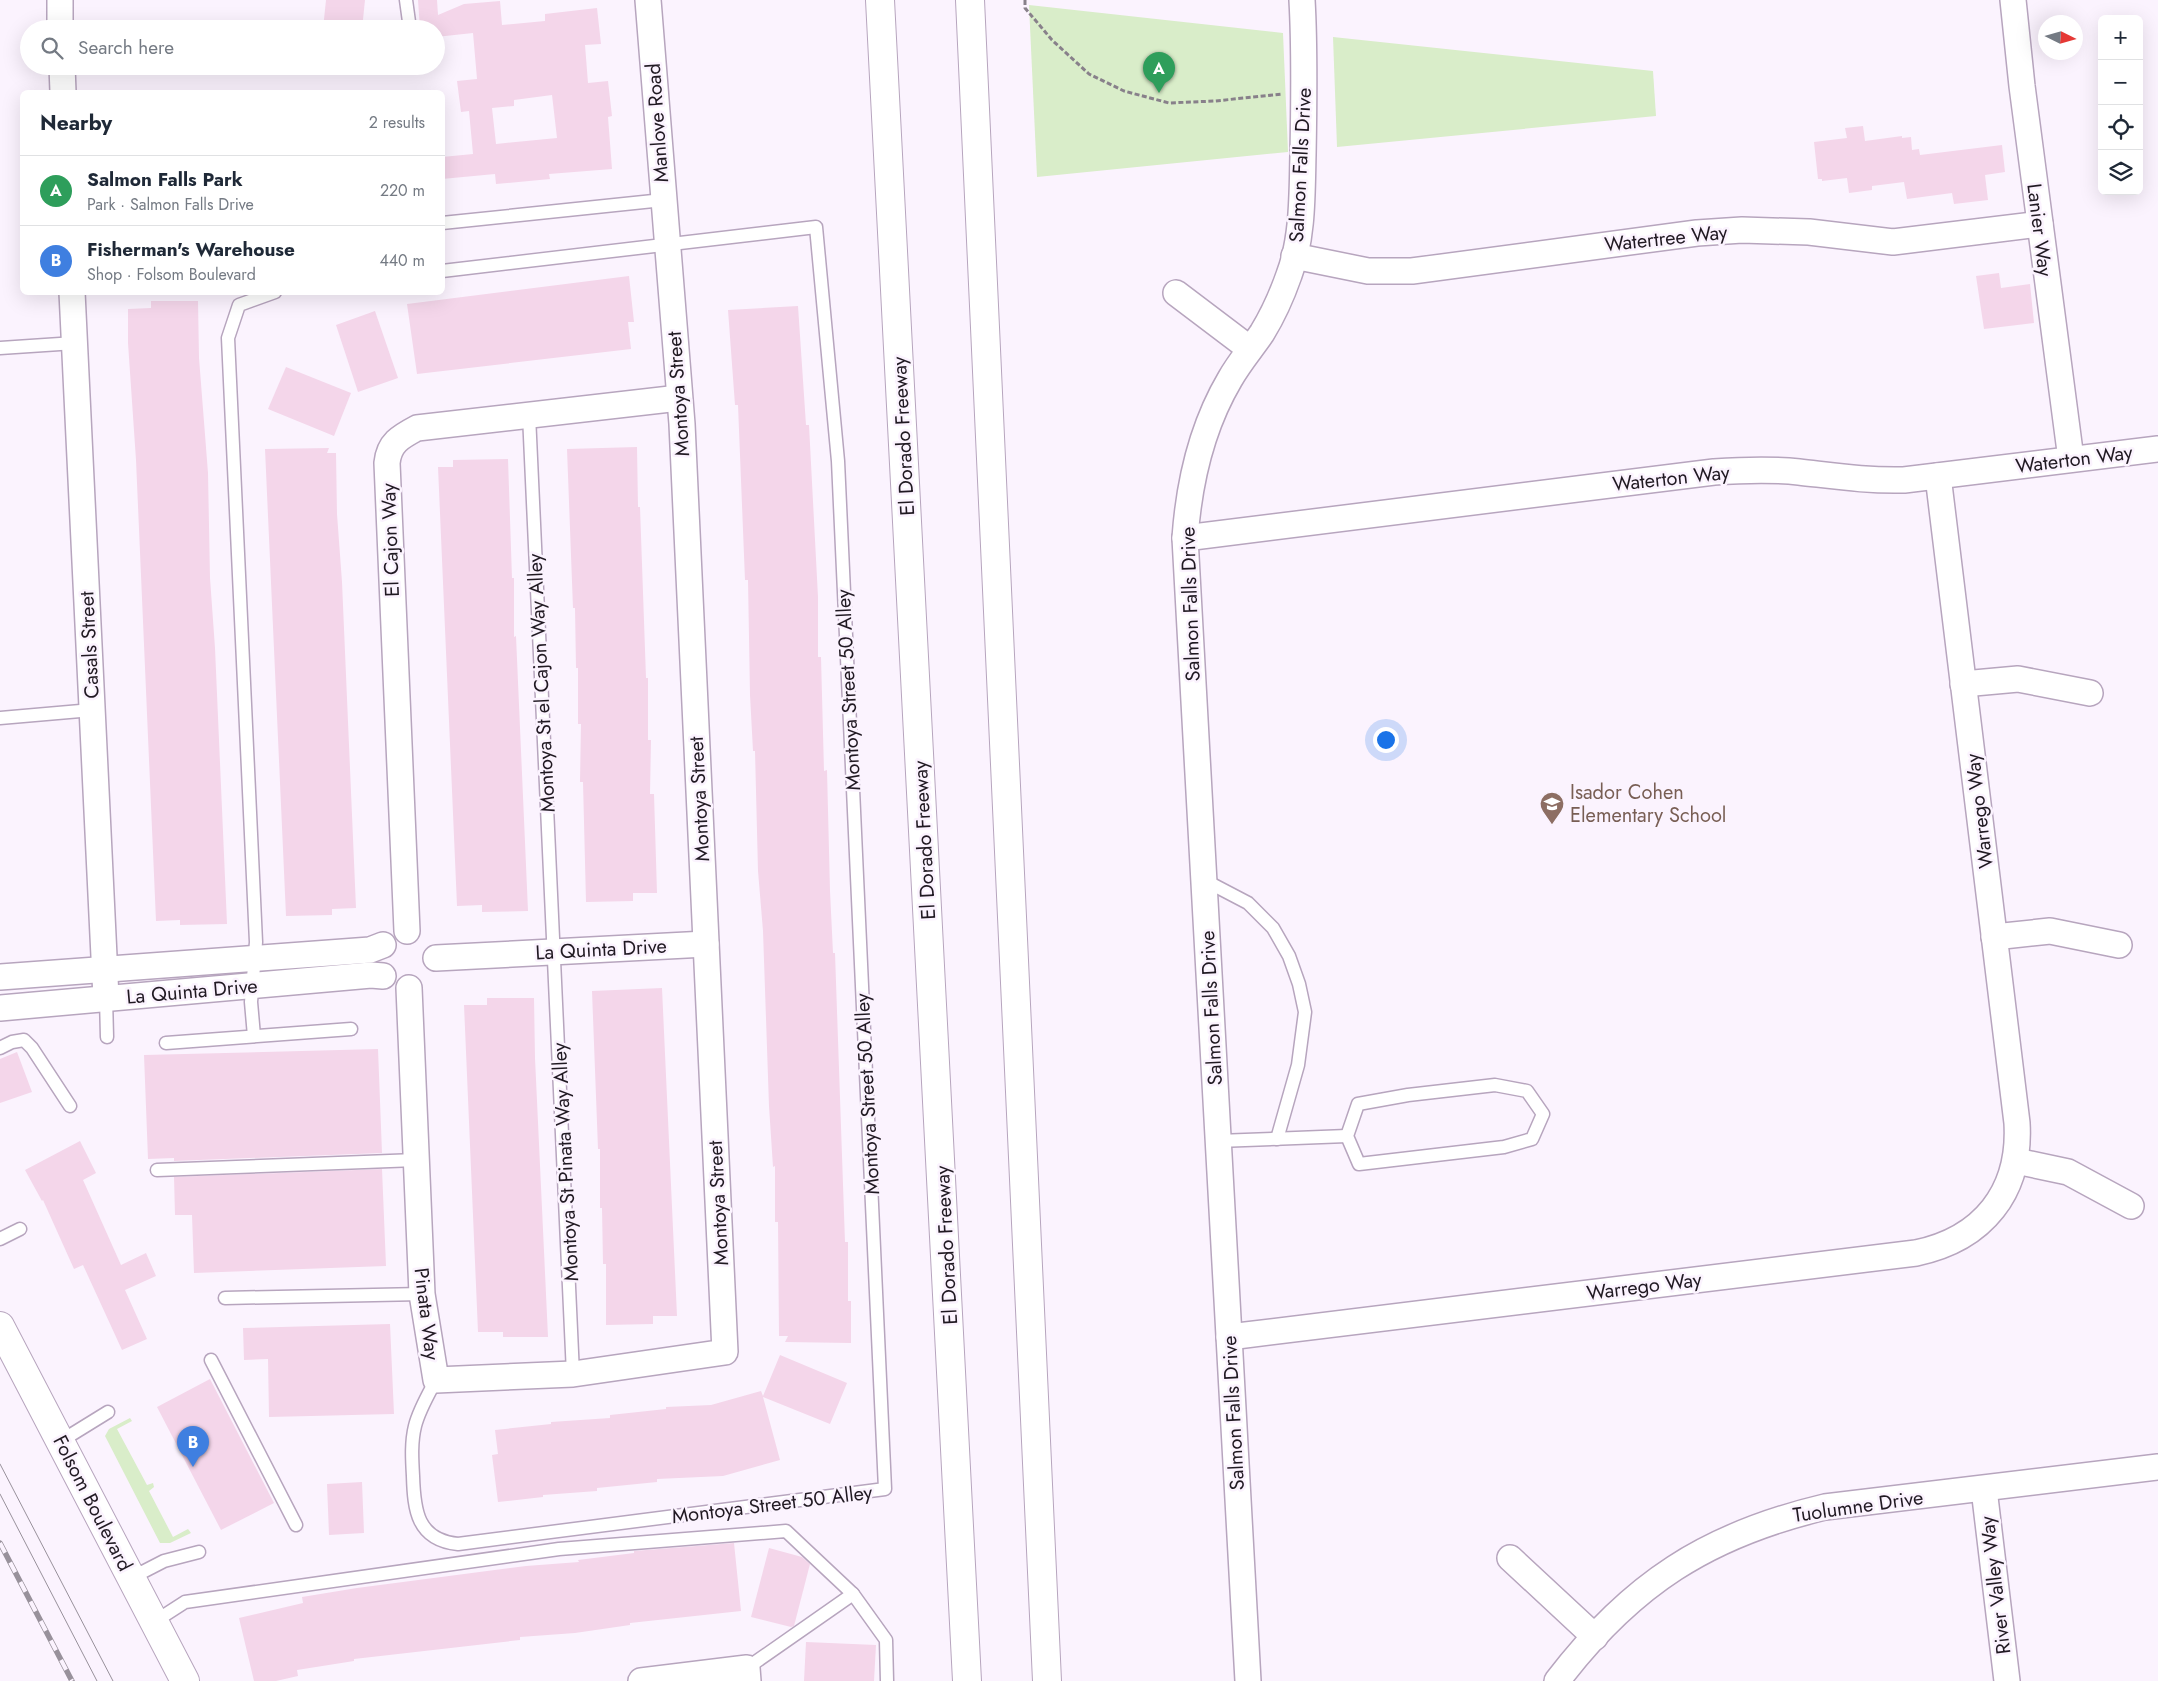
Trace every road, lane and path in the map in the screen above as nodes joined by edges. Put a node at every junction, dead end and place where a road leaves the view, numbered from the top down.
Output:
1 (60, 0) edge
2 (406, 0) edge
3 (648, 0) edge
4 (880, 0) edge
5 (970, 0) edge
6 (1025, 0) edge
7 (1302, 0) edge
8 (2013, 0) edge
9 (60, 20) edge
10 (409, 20) edge
11 (62, 75) edge
12 (63, 90) edge
13 (1304, 93) junction
14 (663, 200) junction
15 (445, 223) edge
16 (2040, 224) junction
17 (667, 245) junction
18 (1294, 256) junction
19 (445, 271) edge
20 (1176, 293) dead end
21 (72, 295) edge
22 (266, 295) edge
23 (75, 343) junction
24 (0, 348) edge
25 (1250, 349) junction
26 (679, 398) junction
27 (529, 415) junction
28 (2158, 449) edge
29 (2071, 459) junction
30 (1938, 476) junction
31 (1185, 538) junction
32 (1963, 684) junction
33 (2090, 693) dead end
34 (92, 710) junction
35 (0, 718) edge
36 (1204, 880) junction
37 (407, 930) junction
38 (1994, 937) junction
39 (706, 944) junction
40 (383, 945) junction
41 (2119, 945) dead end
42 (554, 951) junction
43 (254, 958) junction
44 (436, 958) junction
45 (104, 969) junction
46 (383, 976) junction
47 (0, 977) edge
48 (252, 986) junction
49 (409, 988) junction
50 (106, 998) junction
51 (0, 1008) edge
52 (351, 1030) dead end
53 (254, 1036) junction
54 (107, 1037) dead end
55 (166, 1042) dead end
56 (0, 1048) edge
57 (70, 1106) dead end
58 (1347, 1136) junction
59 (1277, 1139) junction
60 (1218, 1141) junction
61 (416, 1160) junction
62 (2016, 1161) junction
63 (157, 1170) dead end
64 (2131, 1206) dead end
65 (20, 1229) dead end
66 (0, 1239) edge
67 (422, 1294) junction
68 (226, 1298) dead end
69 (0, 1326) edge
70 (1229, 1337) junction
71 (725, 1352) joint
72 (211, 1360) dead end
73 (573, 1374) junction
74 (436, 1380) junction
75 (108, 1412) dead end
76 (61, 1441) junction
77 (2158, 1467) edge
78 (1984, 1489) junction
79 (296, 1525) dead end
80 (199, 1552) dead end
81 (1510, 1558) dead end
82 (131, 1578) junction
83 (853, 1594) junction
84 (154, 1622) junction
85 (1595, 1637) junction
86 (747, 1674) edge
87 (185, 1681) edge
88 (642, 1681) edge
89 (887, 1681) edge
90 (967, 1681) edge
91 (1047, 1681) edge
92 (1248, 1681) edge
93 (1557, 1681) edge
94 (2007, 1681) edge

1 - 9 street
2 - 10 lane
3 - 14 street, Manlove Road
4 - 90 main road, El Dorado Freeway
5 - 91 main road
6 - 13 path
7 - 13 street, Salmon Falls Drive
8 - 16 street, Lanier Way
11 - 12 street
13 - 18 street, Salmon Falls Drive
14 - 15 lane
14 - 17 street, Manlove Road
16 - 18 street, Watertree Way
16 - 29 street, Lanier Way
17 - 19 lane
17 - 26 street, Montoya Street
17 - 74 lane, Montoya Street 50 Alley
18 - 25 street, Salmon Falls Drive
20 - 25 street
21 - 23 street, Casals Street
22 - 43 lane
23 - 24 lane
23 - 34 street, Casals Street
25 - 31 street, Salmon Falls Drive
26 - 27 street, El Cajon Way
26 - 39 street, Montoya Street
27 - 37 street, El Cajon Way
27 - 42 lane, Montoya St el Cajon Way Alley
28 - 29 street, Waterton Way
29 - 30 street, Waterton Way
30 - 31 street, Waterton Way
30 - 32 street, Warrego Way
31 - 36 street, Salmon Falls Drive
32 - 33 street
32 - 38 street, Warrego Way
34 - 35 lane
34 - 45 street, Casals Street
36 - 59 lane
36 - 60 street, Salmon Falls Drive
37 - 40 street
37 - 44 street
38 - 41 street
38 - 62 street, Warrego Way
39 - 42 street, La Quinta Drive
39 - 71 street, Montoya Street
40 - 43 street, La Quinta Drive
40 - 46 street
42 - 44 street, La Quinta Drive
42 - 73 lane, Montoya St Pinata Way Alley
43 - 45 street, La Quinta Drive
43 - 48 lane
44 - 49 street
45 - 47 street, La Quinta Drive
45 - 50 street, Casals Street
46 - 48 street, La Quinta Drive
46 - 49 street
48 - 50 street, La Quinta Drive
48 - 53 lane
49 - 61 street, Pinata Way
50 - 51 street, La Quinta Drive
50 - 54 lane
52 - 53 lane
53 - 55 lane
56 - 57 lane
58 - 58 lane
58 - 59 lane
59 - 60 lane
60 - 70 street, Salmon Falls Drive
61 - 63 lane
61 - 67 street, Pinata Way
62 - 64 street
62 - 70 street, Warrego Way
65 - 66 lane
67 - 68 lane
67 - 74 street, Pinata Way
69 - 76 main road, Folsom Boulevard
70 - 92 street, Salmon Falls Drive
71 - 73 street, Pinata Way
72 - 79 lane
73 - 74 street, Pinata Way
75 - 76 lane
76 - 82 main road, Folsom Boulevard
77 - 78 street, Tuolumne Drive
78 - 85 street, Tuolumne Drive
78 - 94 street, River Valley Way
80 - 82 lane
81 - 85 street
82 - 84 main road, Folsom Boulevard
83 - 84 lane
83 - 86 lane
83 - 89 lane
84 - 87 main road, Folsom Boulevard
85 - 93 street, Tuolumne Drive
86 - 88 street

